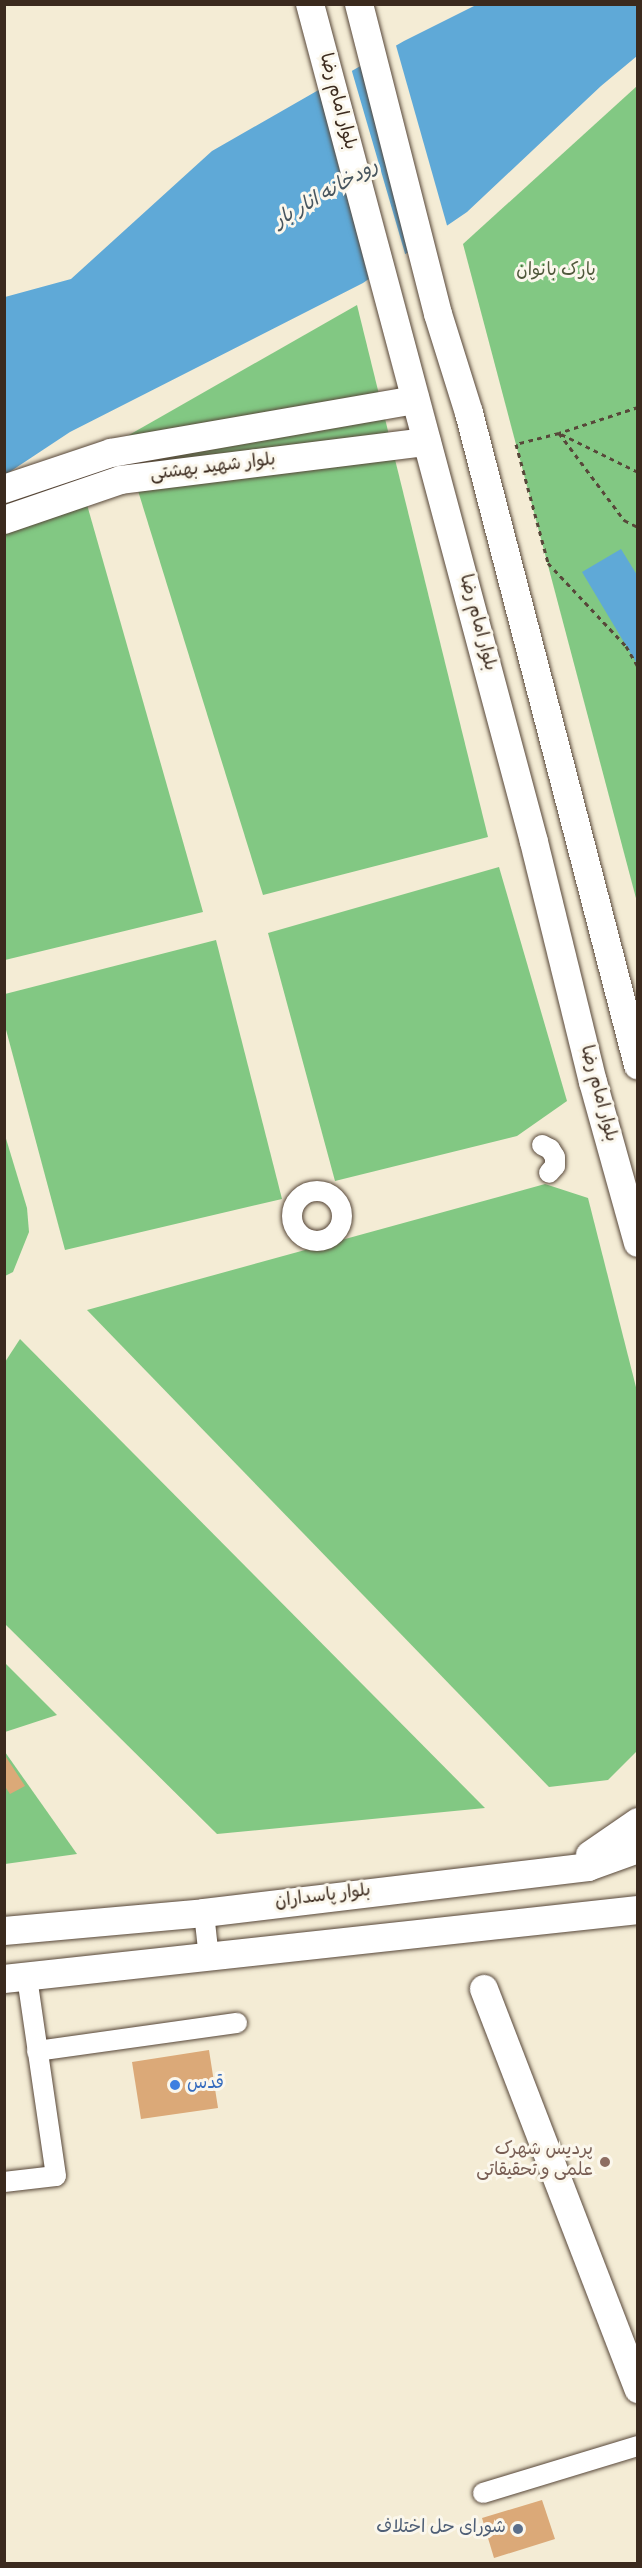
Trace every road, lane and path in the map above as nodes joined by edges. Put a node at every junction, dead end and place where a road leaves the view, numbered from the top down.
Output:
1 (359, 4) edge
2 (311, 8) edge
3 (415, 400) junction
4 (638, 406) edge
5 (559, 433) junction
6 (427, 442) junction
7 (638, 472) edge
8 (4, 489) edge
9 (4, 520) edge
10 (638, 527) edge
11 (638, 667) edge
12 (638, 1065) edge
13 (542, 1145) dead end
14 (549, 1173) dead end
15 (638, 1243) edge
16 (638, 1822) edge
17 (638, 1849) edge
18 (568, 1869) junction
19 (638, 1910) edge
20 (204, 1913) junction
21 (4, 1931) edge
22 (209, 1958) junction
23 (16, 1978) edge
24 (484, 1989) dead end
25 (237, 2023) dead end
26 (37, 2051) junction
27 (4, 2182) edge
28 (638, 2389) edge
29 (638, 2446) edge
30 (483, 2493) dead end

1 - 12 main road
2 - 3 main road, بلوار امام رضا
3 - 6 main road, بلوار امام رضا
3 - 8 main road, بلوار شهید بهشتی
4 - 5 path
5 - 7 path
5 - 10 path
5 - 11 path
6 - 9 main road, بلوار شهید بهشتی
6 - 15 main road, بلوار امام رضا
13 - 14 street
16 - 18 main road
17 - 18 main road, بلوار پاسداران
18 - 20 main road, بلوار پاسداران
19 - 22 main road
20 - 21 main road, بلوار پاسداران
20 - 22 street
22 - 23 main road
23 - 26 street
24 - 28 main road
25 - 26 street
26 - 27 street
29 - 30 street

